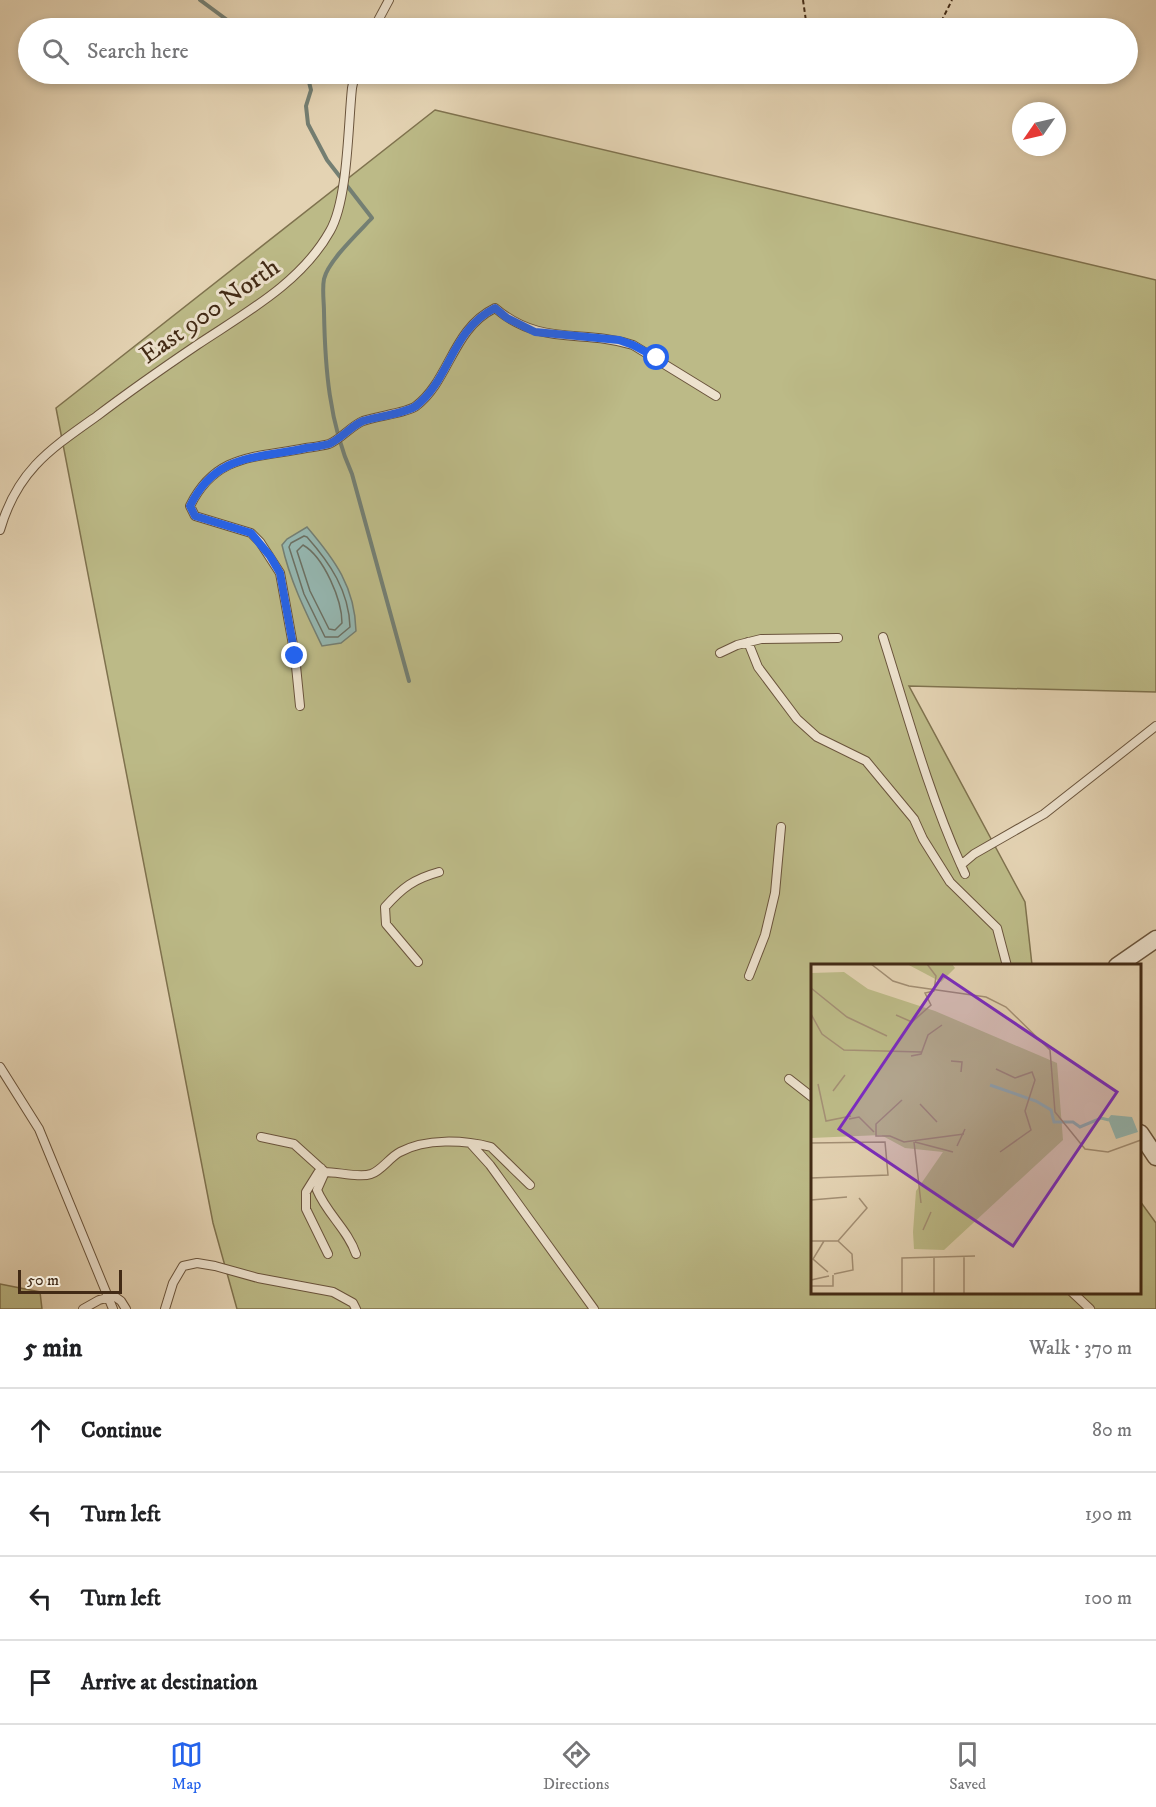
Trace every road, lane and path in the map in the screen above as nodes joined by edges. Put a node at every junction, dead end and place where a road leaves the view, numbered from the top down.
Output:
1 (389, 0) edge
2 (803, 0) edge
3 (952, 0) edge
4 (379, 18) edge
5 (806, 18) edge
6 (943, 18) edge
7 (354, 84) edge
8 (716, 396) dead end
9 (0, 530) edge
10 (883, 637) dead end
11 (838, 638) dead end
12 (747, 642) junction
13 (720, 653) dead end
14 (300, 706) dead end
15 (1156, 726) edge
16 (781, 827) dead end
17 (961, 865) junction
18 (439, 872) dead end
19 (965, 874) dead end
20 (1156, 939) edge
21 (418, 962) dead end
22 (1006, 964) edge
23 (1120, 964) edge
24 (749, 976) dead end
25 (0, 1067) edge
26 (789, 1079) dead end
27 (811, 1095) edge
28 (1141, 1134) edge
29 (261, 1137) dead end
30 (471, 1144) junction
31 (1156, 1157) edge
32 (323, 1170) junction
33 (530, 1185) dead end
34 (328, 1254) dead end
35 (356, 1254) dead end
36 (1073, 1294) edge
37 (108, 1298) junction
38 (83, 1309) edge
39 (113, 1309) edge
40 (126, 1309) edge
41 (165, 1309) edge
42 (356, 1309) edge
43 (594, 1309) edge
44 (1090, 1309) edge

1 - 4 lane
2 - 5 path
3 - 6 path
7 - 9 lane, East 900 North
8 - 14 lane
10 - 17 lane
11 - 12 lane
12 - 13 lane
12 - 22 lane
15 - 17 lane
16 - 24 lane
17 - 19 lane
18 - 21 lane
20 - 23 street
25 - 37 lane
26 - 27 lane
28 - 31 street
29 - 32 lane
30 - 32 lane
30 - 33 lane
30 - 43 lane
32 - 34 lane
32 - 35 lane
36 - 44 lane
37 - 38 lane
37 - 39 lane
37 - 40 lane
41 - 42 lane

